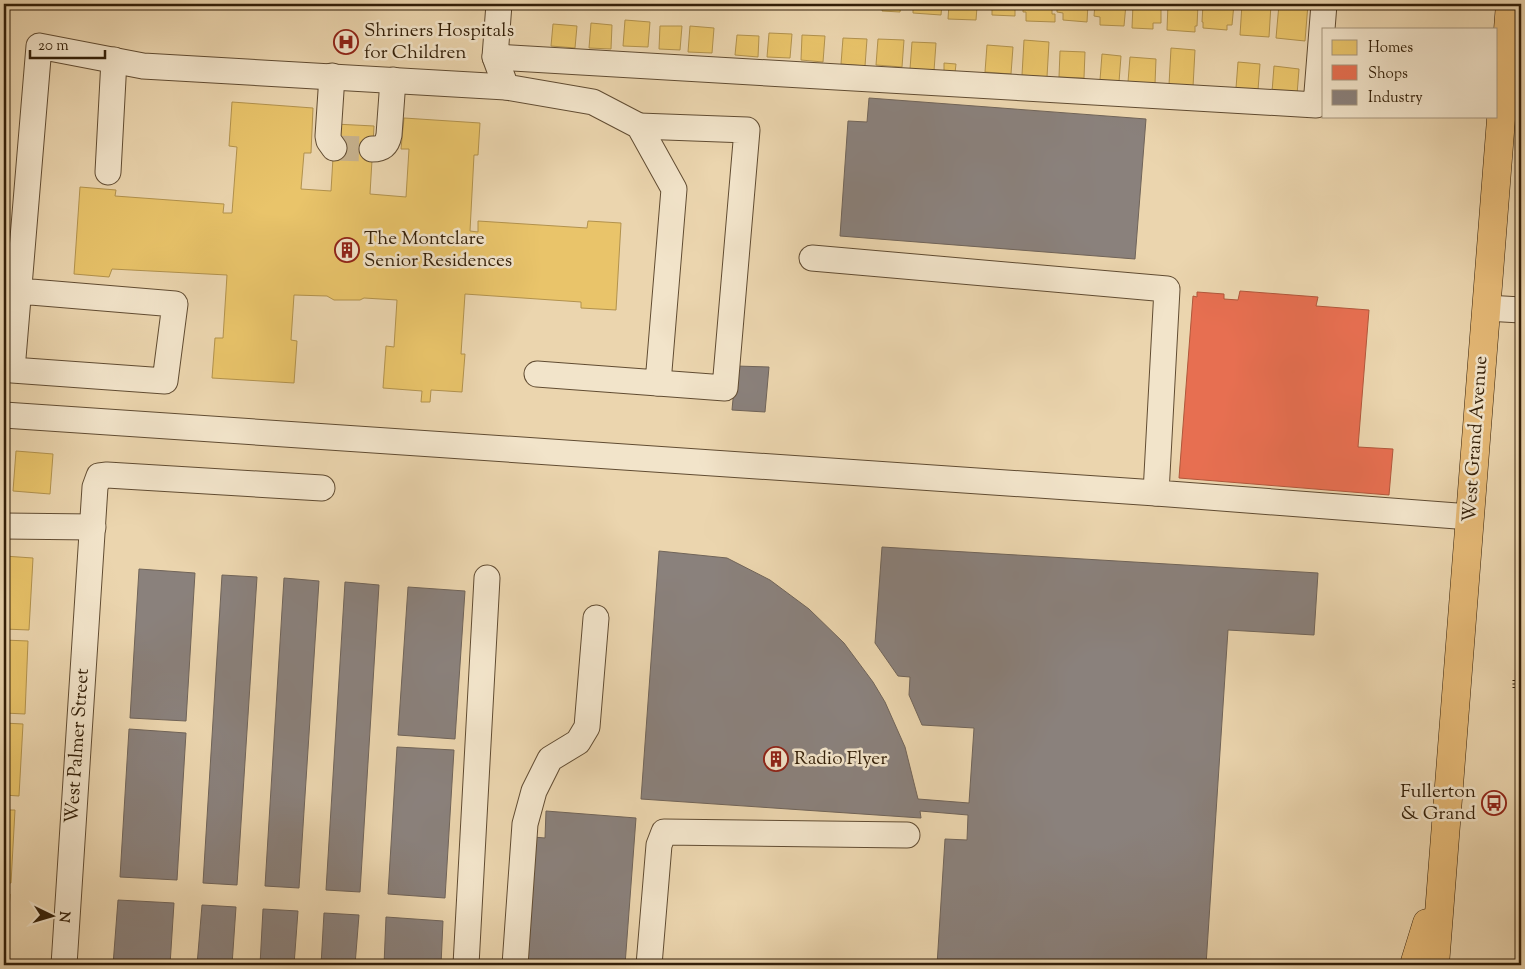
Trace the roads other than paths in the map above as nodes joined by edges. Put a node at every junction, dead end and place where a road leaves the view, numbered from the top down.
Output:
1 (499, 4) edge
2 (1324, 4) edge
3 (1510, 4) edge
4 (1322, 28) edge
5 (1322, 29) edge
6 (495, 57) junction
7 (114, 60) junction
8 (332, 76) junction
9 (393, 80) junction
10 (506, 86) junction
11 (639, 126) junction
12 (334, 148) dead end
13 (372, 149) tunnel mouth
14 (108, 172) dead end
15 (812, 258) dead end
16 (19, 291) junction
17 (1486, 308) junction
18 (1521, 310) edge
19 (537, 374) dead end
20 (658, 384) junction
21 (4, 416) edge
22 (322, 488) dead end
23 (1156, 493) junction
24 (1470, 517) junction
25 (4, 526) edge
26 (92, 526) junction
27 (488, 578) dead end
28 (596, 618) dead end
29 (907, 835) dead end
30 (1442, 873) junction
31 (64, 965) edge
32 (466, 965) edge
33 (515, 965) edge
34 (649, 965) edge
35 (1414, 965) edge
36 (1435, 965) edge

1 - 6 street
2 - 4 street
3 - 17 main road, West Grand Avenue
5 - 6 street
6 - 10 street
7 - 8 street
7 - 14 street
7 - 16 street
8 - 9 street
8 - 12 street
9 - 10 street
9 - 13 street
10 - 11 street
11 - 20 street
11 - 20 street
15 - 23 street
16 - 16 street
17 - 18 street
17 - 24 main road, West Grand Avenue
19 - 20 street
21 - 23 street
22 - 26 street, West Palmer Street
23 - 24 street
24 - 30 main road, West Grand Avenue
25 - 26 street
26 - 31 street, West Palmer Street
27 - 32 street
28 - 33 street
29 - 34 street
30 - 35 main road, West Grand Avenue
30 - 36 main road, West Grand Avenue

